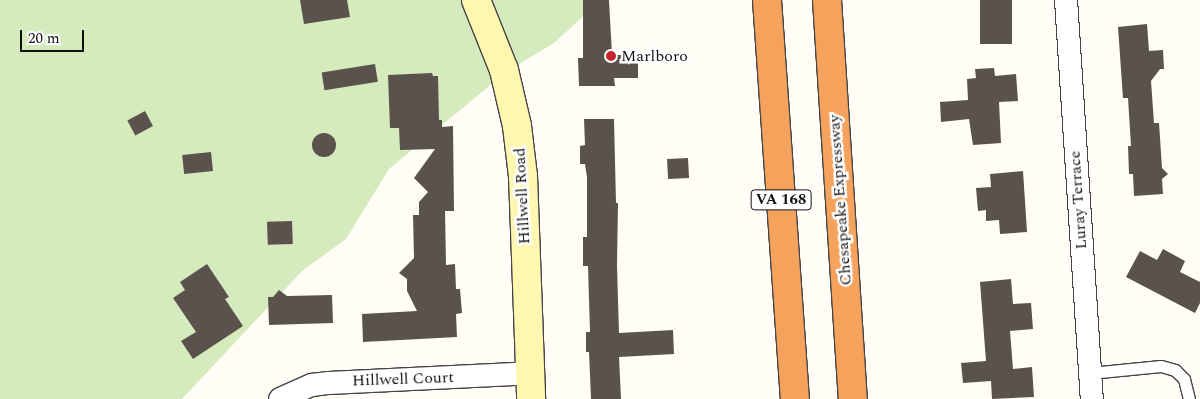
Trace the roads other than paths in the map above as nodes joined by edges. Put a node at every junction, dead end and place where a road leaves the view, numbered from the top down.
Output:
1 (476, 0) edge
2 (767, 0) edge
3 (828, 0) edge
4 (1066, 0) edge
5 (1090, 373) junction
6 (530, 386) edge
7 (280, 399) edge
8 (795, 399) edge
9 (853, 399) edge
10 (1092, 399) edge
11 (1189, 399) edge

1 - 6 street, Hillwell Road
2 - 8 highway, VA 168
3 - 9 highway, Chesapeake Expressway
4 - 5 street, Luray Terrace
5 - 10 street, Luray Terrace
5 - 11 lane
6 - 7 street, Hillwell Court

